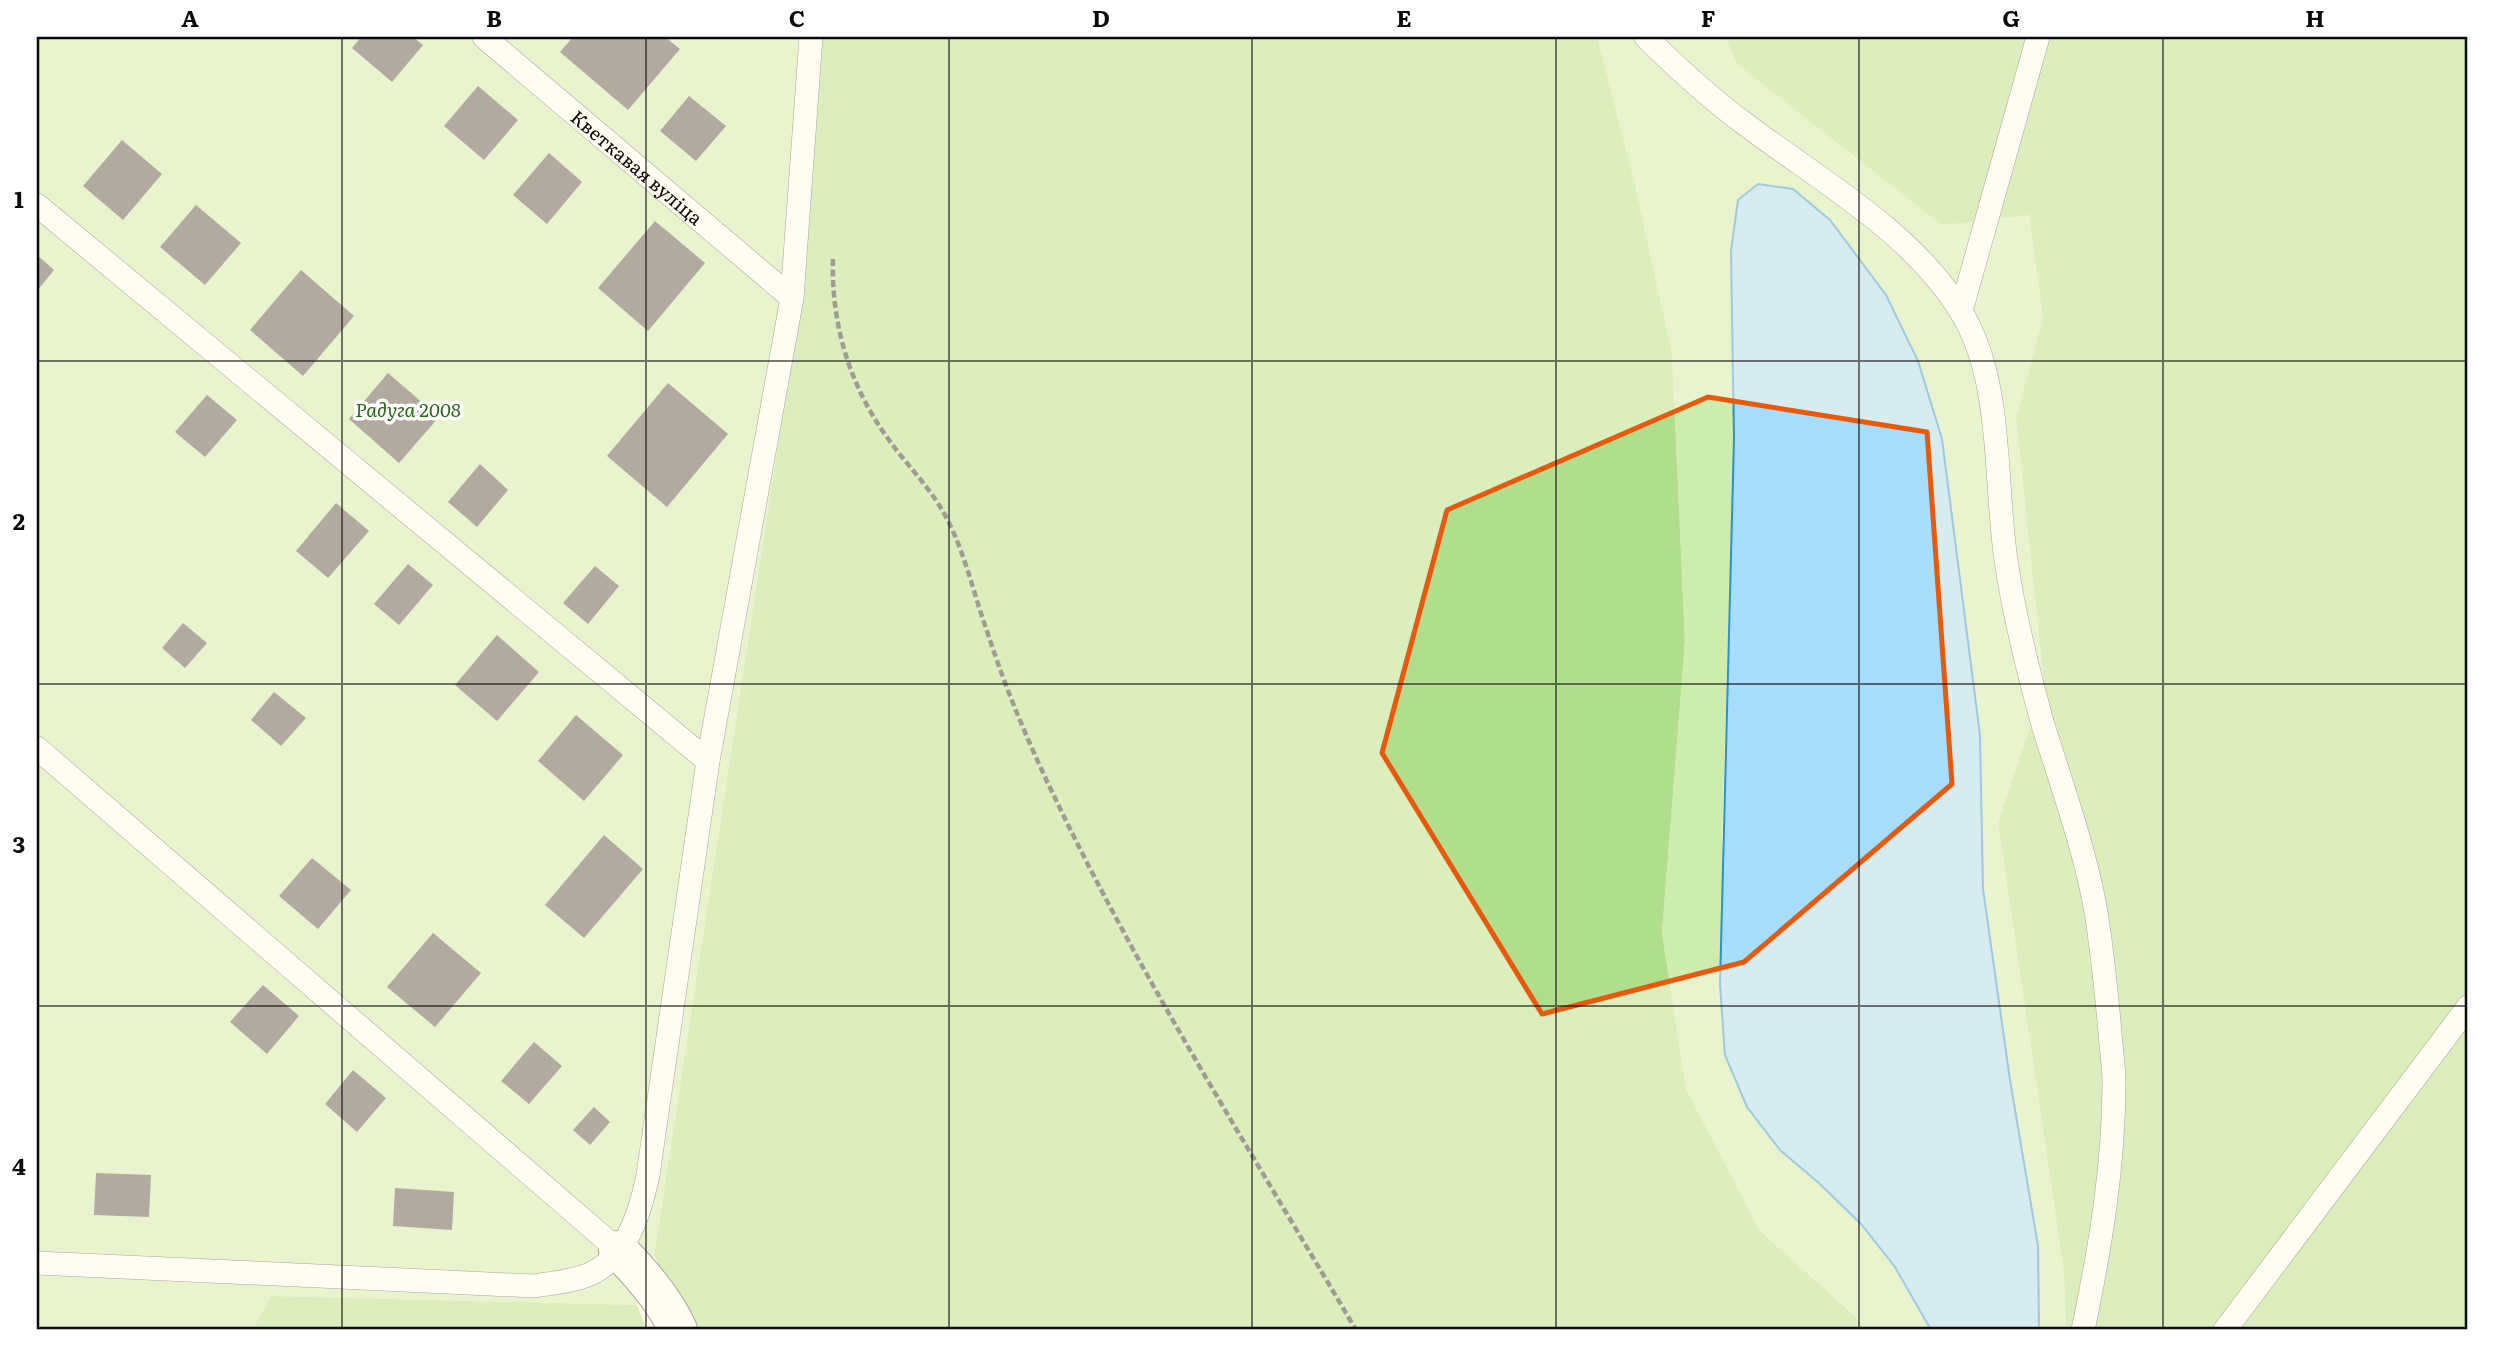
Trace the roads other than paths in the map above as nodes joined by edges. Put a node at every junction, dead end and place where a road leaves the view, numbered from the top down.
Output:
1 (484, 37) edge
2 (811, 37) edge
3 (1646, 37) edge
4 (2038, 37) edge
5 (37, 205) edge
6 (792, 298) junction
7 (1961, 311) junction
8 (37, 748) edge
9 (708, 761) junction
10 (2468, 1007) edge
11 (618, 1250) junction
12 (37, 1264) edge
13 (679, 1327) edge
14 (2083, 1330) edge
15 (2225, 1330) edge

1 - 6 lane, Кветкавая вуліца
2 - 6 lane
3 - 7 lane
4 - 7 lane
5 - 9 lane
6 - 9 lane
7 - 14 lane
8 - 11 lane
9 - 11 lane
10 - 15 lane
11 - 12 lane
11 - 13 street

